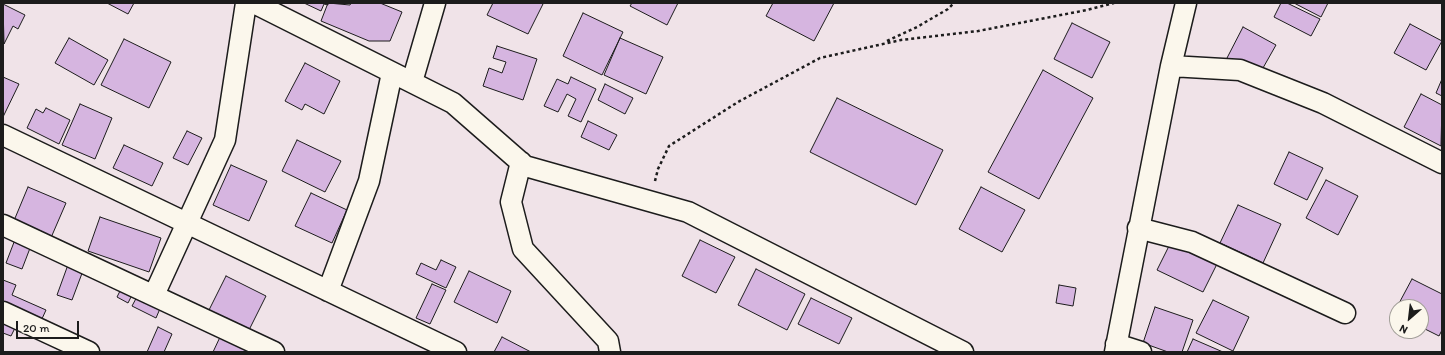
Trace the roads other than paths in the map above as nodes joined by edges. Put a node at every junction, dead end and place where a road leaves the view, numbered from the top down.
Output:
1 (246, 3) edge
2 (254, 3) edge
3 (435, 3) edge
4 (1186, 3) edge
5 (1171, 66) junction
6 (392, 73) junction
7 (412, 82) junction
8 (3, 135) edge
9 (521, 162) junction
10 (1442, 163) edge
11 (188, 223) junction
12 (3, 224) edge
13 (1138, 228) junction
14 (328, 291) junction
15 (154, 296) junction
16 (3, 312) edge
17 (1345, 313) dead end
18 (1115, 348) edge
19 (89, 352) edge
20 (274, 352) edge
21 (456, 352) edge
22 (610, 352) edge
23 (963, 352) edge
24 (1141, 352) edge

1 - 11 street
2 - 6 street
3 - 7 street
4 - 5 street
5 - 10 street
5 - 13 street
6 - 7 street
6 - 14 street
7 - 9 street
8 - 11 street
9 - 22 street
9 - 23 street
11 - 14 street
11 - 15 street
12 - 15 street
13 - 17 street
13 - 18 street
14 - 21 street
15 - 20 street
16 - 19 street
18 - 24 street

